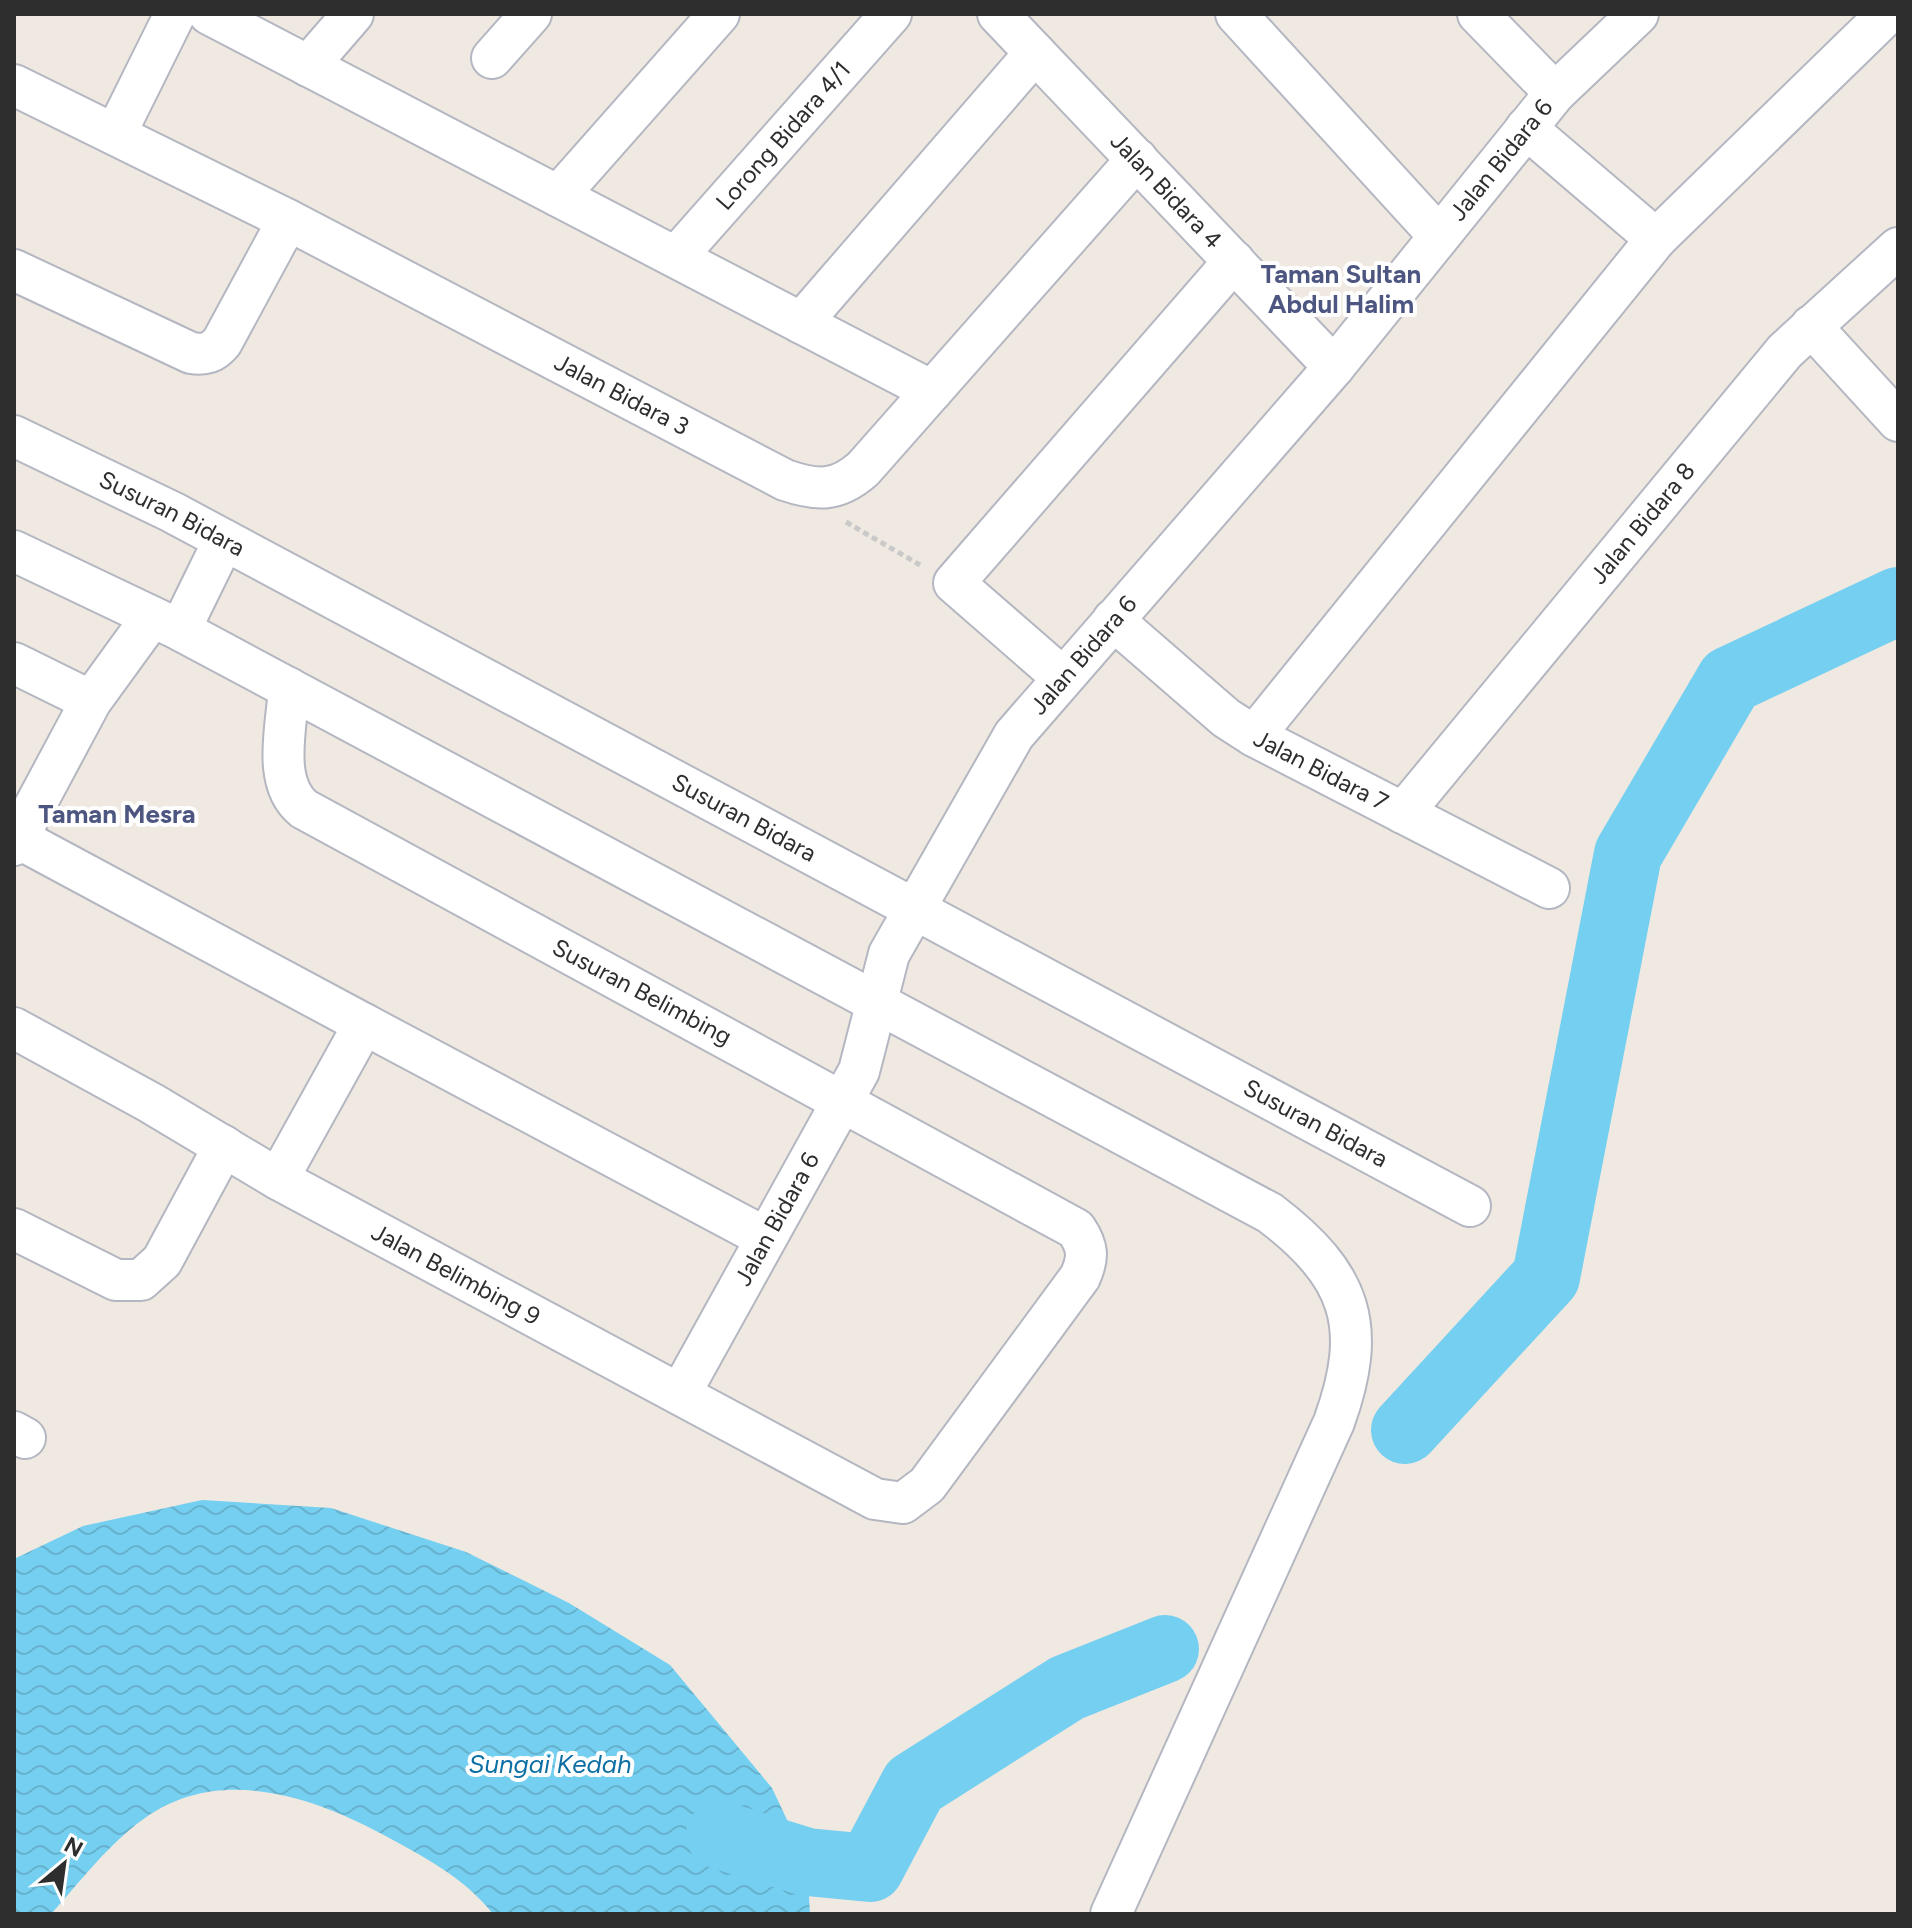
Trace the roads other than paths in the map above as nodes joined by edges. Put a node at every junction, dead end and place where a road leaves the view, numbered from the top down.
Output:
1 (175, 14) edge
2 (209, 14) edge
3 (353, 14) edge
4 (531, 14) edge
5 (719, 14) edge
6 (891, 14) edge
7 (998, 14) edge
8 (1236, 14) edge
9 (1478, 14) edge
10 (1638, 14) edge
11 (1887, 14) edge
12 (1035, 53) junction
13 (492, 58) dead end
14 (308, 66) junction
15 (14, 85) edge
16 (1555, 93) junction
17 (1526, 128) junction
18 (116, 133) junction
19 (1137, 159) junction
20 (558, 196) junction
21 (288, 220) junction
22 (1439, 236) junction
23 (1656, 239) junction
24 (1898, 248) edge
25 (676, 257) junction
26 (1234, 261) junction
27 (14, 270) edge
28 (801, 323) junction
29 (1811, 326) junction
30 (1334, 367) junction
31 (932, 391) junction
32 (1898, 421) edge
33 (14, 436) edge
34 (224, 540) junction
35 (14, 551) edge
36 (1113, 620) junction
37 (166, 623) junction
38 (14, 663) edge
39 (1062, 677) junction
40 (289, 688) junction
41 (91, 701) junction
42 (1254, 736) junction
43 (1403, 813) junction
44 (15, 840) edge
45 (1549, 888) dead end
46 (914, 910) junction
47 (877, 1002) junction
48 (364, 1024) junction
49 (14, 1028) edge
50 (842, 1101) junction
51 (224, 1146) junction
52 (278, 1179) junction
53 (1470, 1206) dead end
54 (14, 1229) edge
55 (766, 1238) junction
56 (680, 1394) junction
57 (903, 1503) joint
58 (1111, 1914) edge

1 - 18 street
2 - 14 street
3 - 14 street
4 - 13 street
5 - 20 street
6 - 25 street, Lorong Bidara 4/1
7 - 12 street, Jalan Bidara 4
8 - 22 street
9 - 16 street
10 - 16 street, Jalan Bidara 6
11 - 23 street
12 - 19 street, Jalan Bidara 4
12 - 28 street
14 - 20 street
15 - 18 street, Jalan Bidara 3
16 - 17 street, Jalan Bidara 6
17 - 22 street, Jalan Bidara 6
17 - 23 street
18 - 21 street, Jalan Bidara 3
19 - 26 street, Jalan Bidara 4
19 - 31 street
20 - 25 street
21 - 27 street
21 - 31 street, Jalan Bidara 3
22 - 30 street, Jalan Bidara 6
23 - 42 street
24 - 29 street, Jalan Bidara 8
25 - 28 street
26 - 30 street, Jalan Bidara 4
26 - 39 street
28 - 31 street
29 - 32 street
29 - 43 street, Jalan Bidara 8
30 - 36 street, Jalan Bidara 6
33 - 34 street, Susuran Bidara
34 - 37 street
34 - 46 street, Susuran Bidara
35 - 37 street
36 - 39 street, Jalan Bidara 6
36 - 42 street, Jalan Bidara 7
37 - 40 street
37 - 41 street
38 - 41 street
39 - 46 street, Jalan Bidara 6
40 - 47 street
40 - 50 street, Susuran Belimbing
41 - 44 street
42 - 43 street, Jalan Bidara 7
43 - 45 street, Jalan Bidara 7
44 - 48 street
46 - 47 street, Jalan Bidara 6
46 - 53 street, Susuran Bidara
47 - 50 street, Jalan Bidara 6
47 - 58 street
48 - 52 street
48 - 55 street
49 - 51 street, Jalan Belimbing 9
50 - 55 street, Jalan Bidara 6
50 - 57 street, Susuran Belimbing
51 - 52 street, Jalan Belimbing 9
51 - 54 street
52 - 56 street, Jalan Belimbing 9
55 - 56 street, Jalan Bidara 6
56 - 57 street, Jalan Belimbing 9

